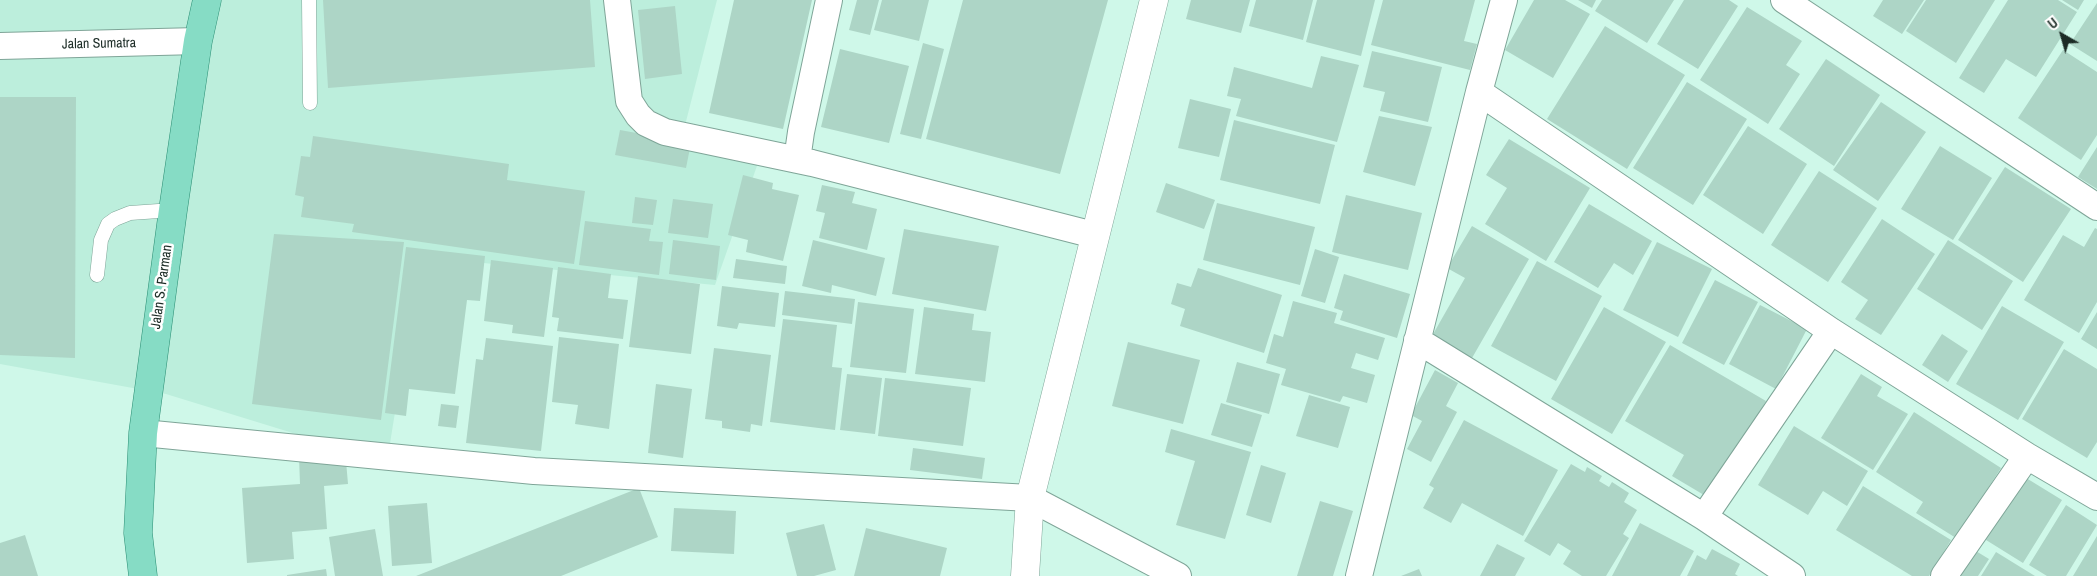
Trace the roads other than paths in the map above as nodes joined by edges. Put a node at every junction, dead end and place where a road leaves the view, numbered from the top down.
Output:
1 (208, 0) edge
2 (309, 0) edge
3 (617, 0) edge
4 (829, 0) edge
5 (1154, 0) edge
6 (1504, 0) edge
7 (1784, 0) edge
8 (198, 41) junction
9 (0, 46) edge
10 (1479, 92) junction
11 (310, 104) dead end
12 (797, 160) junction
13 (2097, 207) edge
14 (173, 210) junction
15 (1094, 235) junction
16 (98, 275) dead end
17 (1831, 331) junction
18 (1417, 340) junction
19 (143, 433) junction
20 (2027, 456) junction
21 (2097, 497) edge
22 (1030, 498) junction
23 (1704, 517) junction
24 (144, 576) edge
25 (1024, 576) edge
26 (1178, 576) edge
27 (1359, 576) edge
28 (1792, 576) edge
29 (1944, 576) edge

1 - 8 main road, Jalan S. Parman
2 - 11 lane
3 - 12 street
4 - 12 street
5 - 15 main road
6 - 10 street
7 - 13 street
8 - 9 street, Jalan Sumatra
8 - 14 main road, Jalan S. Parman
10 - 17 street
10 - 18 street
12 - 15 street
14 - 16 lane
14 - 19 main road, Jalan S. Parman
15 - 22 main road
17 - 20 street
17 - 23 street
18 - 23 street
18 - 27 street
19 - 22 street
19 - 24 main road, Jalan S. Parman
20 - 21 street
20 - 29 street
22 - 25 main road
22 - 26 street
23 - 28 street

